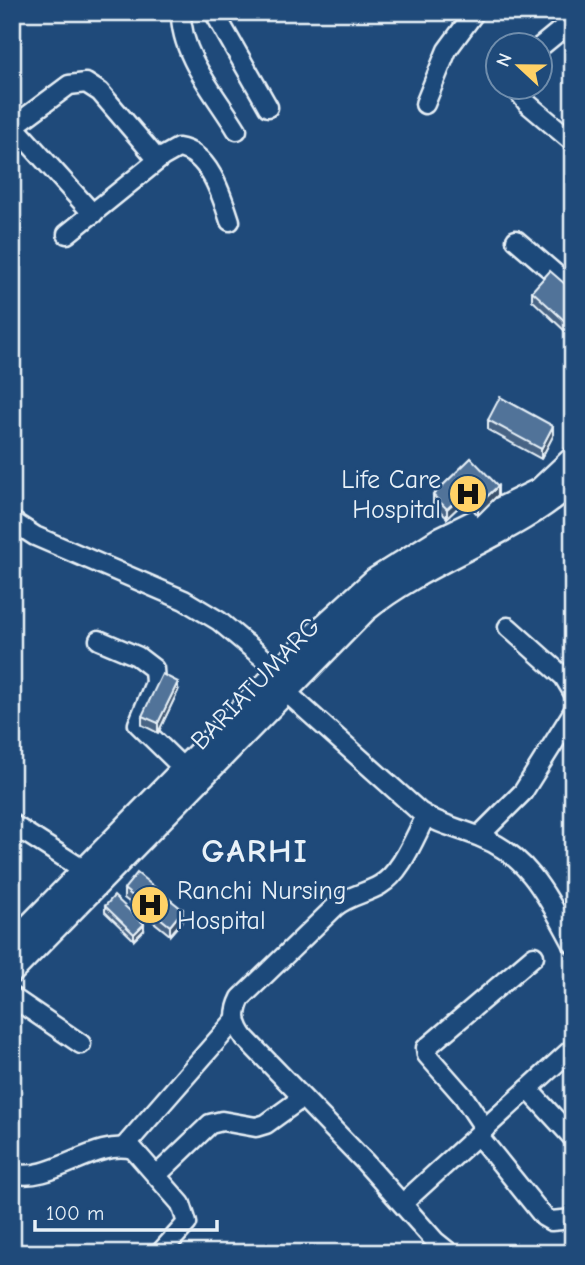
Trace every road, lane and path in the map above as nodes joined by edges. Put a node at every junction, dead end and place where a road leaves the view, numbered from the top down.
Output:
1 (181, 12) edge
2 (214, 12) edge
3 (475, 12) edge
4 (573, 20) edge
5 (554, 36) edge
6 (526, 102) edge
7 (425, 104) dead end
8 (268, 107) dead end
9 (13, 125) edge
10 (237, 130) dead end
11 (573, 142) edge
12 (158, 160) junction
13 (93, 214) junction
14 (230, 221) dead end
15 (67, 234) dead end
16 (516, 240) dead end
17 (573, 289) edge
18 (573, 459) edge
19 (573, 481) edge
20 (12, 521) edge
21 (508, 627) dead end
22 (99, 640) dead end
23 (283, 682) junction
24 (573, 692) edge
25 (573, 712) edge
26 (185, 770) junction
27 (426, 816) junction
28 (12, 824) edge
29 (479, 836) junction
30 (84, 870) junction
31 (12, 944) edge
32 (573, 944) edge
33 (534, 956) dead end
34 (12, 971) edge
35 (12, 997) edge
36 (235, 1020) junction
37 (81, 1044) dead end
38 (573, 1048) edge
39 (528, 1089) junction
40 (302, 1098) junction
41 (481, 1132) junction
42 (573, 1138) edge
43 (124, 1147) junction
44 (13, 1173) edge
45 (157, 1175) junction
46 (403, 1203) junction
47 (573, 1219) edge
48 (429, 1247) edge
49 (160, 1253) edge
50 (450, 1253) edge

1 - 10 street
2 - 8 street
3 - 7 street
4 - 5 street
6 - 11 street
9 - 12 street
9 - 13 street
12 - 13 street
12 - 14 street
13 - 15 street
16 - 17 street
18 - 23 main road, BARIATUMARG
19 - 23 main road, BARIATUMARG
20 - 23 street
21 - 24 street
22 - 26 street
23 - 26 main road, BARIATUMARG
23 - 27 street
23 - 34 main road, BARIATUMARG
25 - 29 street
26 - 30 main road, BARIATUMARG
27 - 29 street
27 - 36 street
28 - 30 street
29 - 32 street
30 - 31 main road, BARIATUMARG
33 - 41 street
35 - 37 street
36 - 40 street
36 - 43 street
38 - 39 street
39 - 41 street
39 - 42 street
40 - 45 street
40 - 46 street
41 - 46 street
41 - 47 street
43 - 44 street
43 - 45 street
45 - 49 street
46 - 48 street
48 - 50 street

